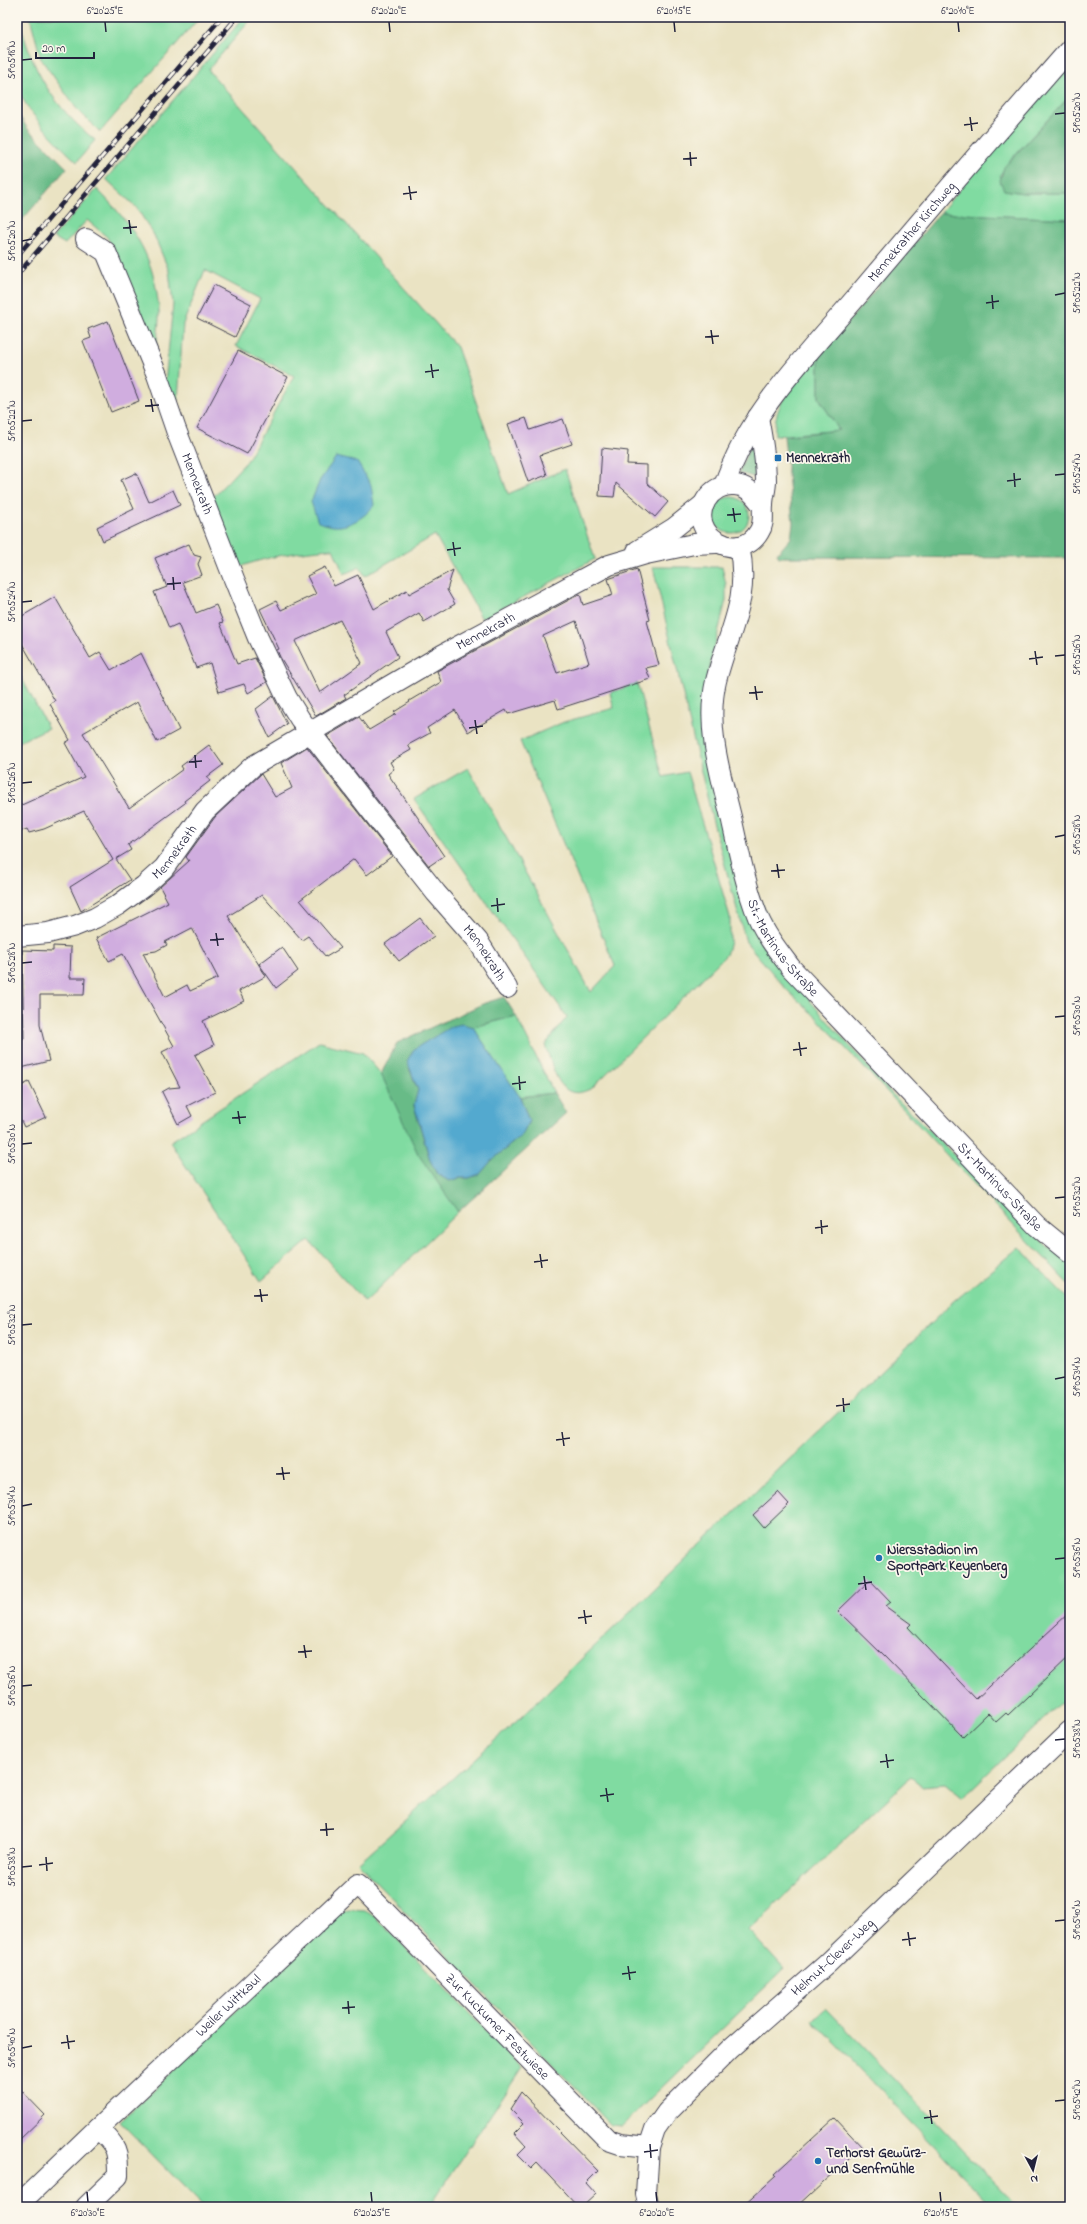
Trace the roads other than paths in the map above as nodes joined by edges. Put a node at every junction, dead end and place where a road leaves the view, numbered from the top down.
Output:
1 (1070, 49) edge
2 (86, 239) dead end
3 (758, 417) junction
4 (724, 486) junction
5 (704, 504) junction
6 (762, 506) junction
7 (716, 542) junction
8 (739, 546) junction
9 (623, 560) junction
10 (310, 731) junction
11 (17, 936) edge
12 (507, 988) dead end
13 (1070, 1253) edge
14 (1070, 1731) edge
15 (358, 1884) joint
16 (98, 2128) junction
17 (649, 2147) junction
18 (17, 2206) edge
19 (86, 2207) edge
20 (649, 2207) edge

1 - 3 street, Mennekrather Kirchweg
2 - 10 street, Mennekrath
3 - 4 street, Mennekrather Kirchweg
3 - 6 street
4 - 5 street
4 - 6 street
5 - 7 street
5 - 9 street, Mennekrath
6 - 8 street
7 - 8 street
7 - 9 street, Mennekrath
8 - 13 street, St.-Martinus-Straße
9 - 10 street, Mennekrath
10 - 11 street, Mennekrath
10 - 12 street, Mennekrath
14 - 17 street, Helmut-Clever-Weg
15 - 16 street, Weiler Wittkaul
15 - 17 street, Zur Kuckumer Festwiese
16 - 18 street, Weiler Wittkaul
16 - 19 street
17 - 20 street, Helmut-Clever-Weg

